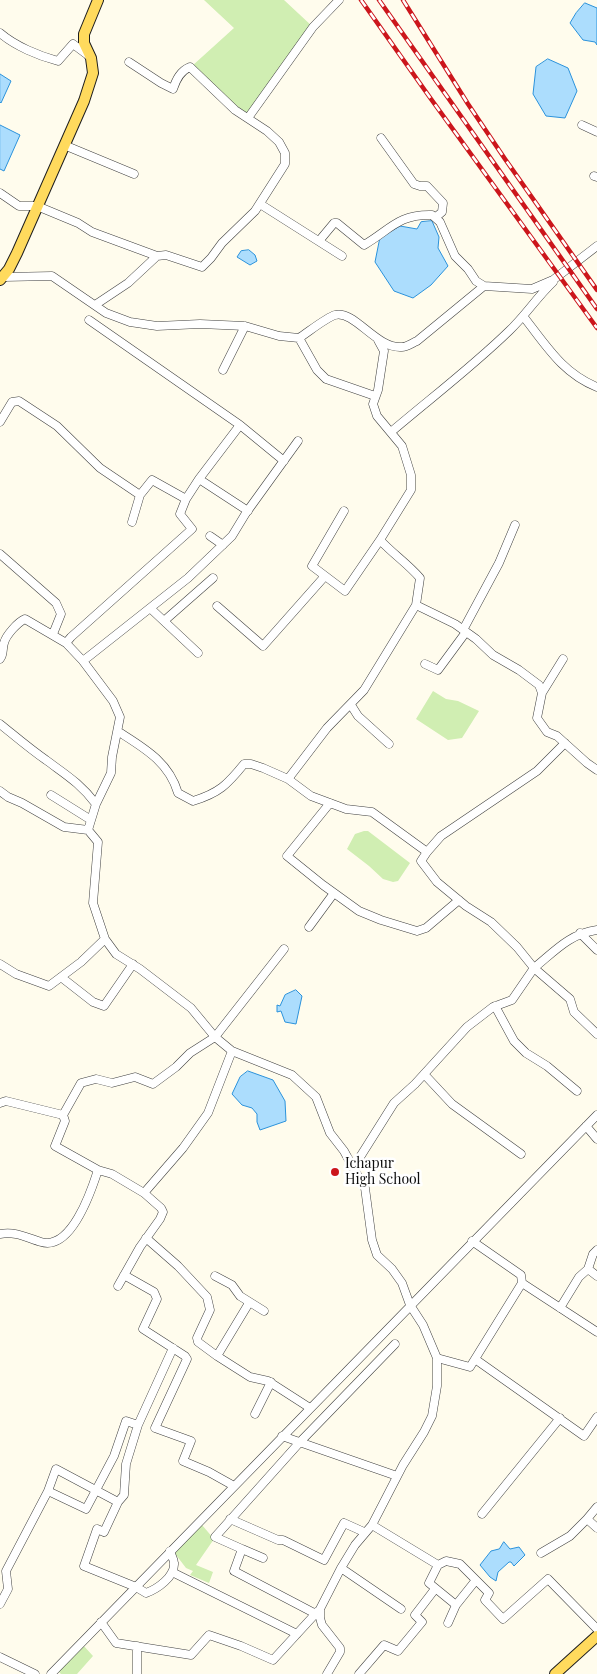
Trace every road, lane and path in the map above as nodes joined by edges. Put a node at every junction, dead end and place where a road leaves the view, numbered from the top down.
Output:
1 (98, 0) edge
2 (339, 0) edge
3 (0, 33) edge
4 (90, 58) junction
5 (129, 62) dead end
6 (248, 118) junction
7 (582, 125) dead end
8 (597, 132) edge
9 (381, 138) dead end
10 (64, 145) junction
11 (134, 174) dead end
12 (0, 193) edge
13 (260, 204) junction
14 (37, 206) junction
15 (436, 217) junction
16 (319, 241) junction
17 (597, 246) edge
18 (157, 256) junction
19 (342, 256) dead end
20 (560, 275) junction
21 (2, 278) edge
22 (484, 286) junction
23 (95, 305) junction
24 (524, 316) junction
25 (89, 320) dead end
26 (246, 326) junction
27 (299, 338) junction
28 (378, 340) junction
29 (223, 370) dead end
30 (597, 387) edge
31 (375, 396) junction
32 (0, 422) edge
33 (240, 425) junction
34 (391, 432) junction
35 (298, 442) dead end
36 (284, 461) junction
37 (199, 479) junction
38 (140, 495) junction
39 (186, 499) junction
40 (248, 510) junction
41 (344, 511) dead end
42 (132, 522) dead end
43 (515, 525) dead end
44 (210, 536) dead end
45 (380, 540) junction
46 (223, 545) junction
47 (0, 554) edge
48 (325, 576) junction
49 (213, 578) dead end
50 (416, 605) junction
51 (218, 606) dead end
52 (150, 608) junction
53 (164, 621) junction
54 (464, 631) junction
55 (54, 634) junction
56 (66, 642) junction
57 (198, 653) dead end
58 (0, 659) edge
59 (563, 659) dead end
60 (83, 661) junction
61 (425, 664) dead end
62 (542, 693) junction
63 (351, 705) junction
64 (0, 724) edge
65 (119, 732) junction
66 (565, 743) junction
67 (389, 744) dead end
68 (597, 770) edge
69 (288, 779) junction
70 (0, 790) edge
71 (51, 795) dead end
72 (330, 803) junction
73 (96, 804) junction
74 (91, 820) junction
75 (88, 830) junction
76 (427, 852) junction
77 (334, 893) junction
78 (459, 900) junction
79 (308, 927) dead end
80 (597, 930) edge
81 (580, 933) junction
82 (105, 939) junction
83 (284, 949) dead end
84 (597, 950) edge
85 (0, 964) edge
86 (133, 964) junction
87 (534, 968) junction
88 (61, 977) junction
89 (495, 1006) junction
90 (597, 1034) edge
91 (216, 1037) junction
92 (232, 1051) junction
93 (424, 1074) junction
94 (578, 1091) dead end
95 (0, 1103) edge
96 (63, 1115) junction
97 (597, 1115) edge
98 (586, 1126) junction
99 (597, 1139) edge
100 (522, 1154) dead end
101 (98, 1170) junction
102 (355, 1171) junction
103 (144, 1193) junction
104 (0, 1234) edge
105 (146, 1238) junction
106 (472, 1241) junction
107 (597, 1250) edge
108 (588, 1269) junction
109 (124, 1275) junction
110 (215, 1276) dead end
111 (597, 1276) edge
112 (522, 1283) junction
113 (118, 1286) dead end
114 (249, 1303) junction
115 (410, 1305) junction
116 (560, 1308) junction
117 (264, 1311) dead end
118 (597, 1332) edge
119 (395, 1344) dead end
120 (173, 1348) junction
121 (217, 1356) junction
122 (437, 1358) junction
123 (475, 1359) junction
124 (270, 1382) junction
125 (310, 1408) junction
126 (255, 1414) dead end
127 (597, 1416) edge
128 (560, 1418) junction
129 (138, 1425) junction
130 (282, 1436) junction
131 (300, 1442) junction
132 (397, 1476) junction
133 (234, 1486) junction
134 (96, 1490) junction
135 (48, 1491) junction
136 (118, 1502) junction
137 (597, 1507) edge
138 (482, 1514) dead end
139 (230, 1519) junction
140 (587, 1519) junction
141 (372, 1525) junction
142 (597, 1528) edge
143 (364, 1532) junction
144 (242, 1549) junction
145 (170, 1551) junction
146 (541, 1553) dead end
147 (263, 1558) dead end
148 (438, 1565) junction
149 (341, 1568) junction
150 (172, 1572) junction
151 (476, 1580) junction
152 (136, 1587) junction
153 (435, 1589) junction
154 (0, 1604) edge
155 (456, 1605) junction
156 (401, 1609) dead end
157 (318, 1611) junction
158 (101, 1622) junction
159 (448, 1624) dead end
160 (597, 1629) edge
161 (297, 1634) junction
162 (597, 1636) edge
163 (137, 1646) junction
164 (0, 1657) edge
165 (329, 1671) edge
166 (56, 1672) edge
167 (36, 1674) edge
168 (136, 1674) edge
169 (339, 1674) edge
170 (359, 1674) edge
171 (555, 1674) edge

1 - 4 main road
2 - 6 street
3 - 4 street
4 - 10 main road
5 - 6 street
6 - 13 street
7 - 8 street
9 - 15 street
10 - 11 street
10 - 14 main road
12 - 14 street
13 - 16 street
13 - 18 street
14 - 18 street
14 - 21 main road
15 - 16 street
15 - 22 street
16 - 19 street
17 - 20 street
18 - 23 street
20 - 22 street
20 - 24 street
21 - 23 street
22 - 28 street
23 - 26 street
24 - 30 street
24 - 34 street
25 - 33 street
26 - 27 street
26 - 29 street
27 - 28 street
27 - 31 street
28 - 31 street
31 - 34 street
32 - 38 street
33 - 36 street
33 - 37 street
34 - 45 street
35 - 36 street
36 - 40 street
37 - 39 street
37 - 40 street
38 - 39 street
38 - 42 street
39 - 56 street
40 - 46 street
41 - 48 street
43 - 54 street
44 - 46 street
45 - 48 street
45 - 50 street
46 - 52 street
47 - 55 street
48 - 51 street
49 - 53 street
50 - 54 street
50 - 63 street
52 - 53 street
52 - 60 street
53 - 57 street
54 - 61 street
54 - 62 street
55 - 56 street
55 - 58 street
56 - 60 street
59 - 62 street
60 - 65 street
62 - 66 street
63 - 67 street
63 - 69 street
64 - 73 street
65 - 69 street
65 - 73 street
66 - 68 street
66 - 76 street
69 - 72 street
70 - 75 street
71 - 74 street
72 - 76 street
72 - 77 street
73 - 74 street
74 - 75 street
75 - 82 street
76 - 78 street
77 - 78 street
77 - 79 street
78 - 87 street
80 - 81 street
81 - 84 street
81 - 87 street
82 - 86 street
82 - 88 street
83 - 91 street
85 - 88 street
86 - 88 street
86 - 91 street
87 - 89 street
87 - 90 street
89 - 93 street
89 - 94 street
91 - 92 street
91 - 96 street
92 - 102 street
92 - 103 street
93 - 100 street
93 - 102 street
95 - 96 street
96 - 101 street
97 - 98 street
98 - 99 street
98 - 106 street
101 - 103 street
101 - 104 street
102 - 115 street
103 - 105 street
105 - 109 street
105 - 121 street
106 - 112 street
106 - 115 street
107 - 108 street
108 - 111 street
108 - 116 street
109 - 113 street
109 - 120 street
110 - 114 street
112 - 116 street
112 - 123 street
114 - 117 street
114 - 121 street
115 - 122 street
115 - 125 street
116 - 118 street
119 - 131 street
120 - 129 street
120 - 133 street
121 - 124 street
122 - 123 street
122 - 132 street
123 - 128 street
124 - 125 street
124 - 126 street
125 - 130 street
127 - 128 street
128 - 138 street
129 - 134 street
129 - 136 street
130 - 131 street
130 - 133 street
131 - 132 street
131 - 139 street
132 - 141 street
133 - 145 street
134 - 135 street
134 - 135 street
134 - 136 street
135 - 154 street
136 - 152 street
137 - 140 street
139 - 143 street
139 - 144 street
140 - 142 street
140 - 146 street
141 - 143 street
141 - 148 street
143 - 149 street
144 - 147 street
144 - 157 street
145 - 150 street
145 - 152 street
148 - 151 street
148 - 153 street
149 - 156 street
149 - 157 street
150 - 152 street
150 - 161 street
151 - 155 street
151 - 160 street
152 - 158 street
153 - 155 street
153 - 170 street
155 - 159 street
157 - 161 street
157 - 165 street
158 - 163 street
158 - 166 street
161 - 163 street
162 - 171 main road
163 - 168 street
164 - 167 street
165 - 169 street

